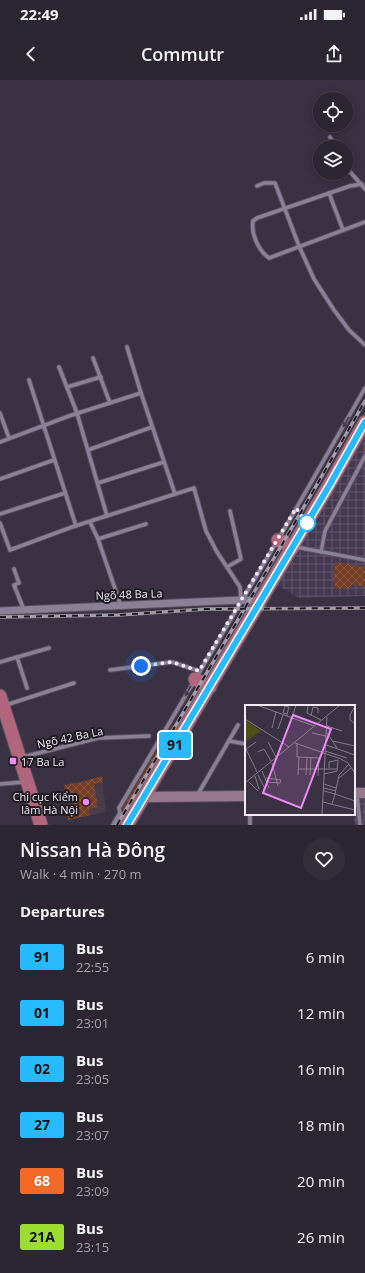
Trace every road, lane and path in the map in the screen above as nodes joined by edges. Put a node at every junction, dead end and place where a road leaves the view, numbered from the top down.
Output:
1 (330, 137) dead end
2 (332, 140) edge
3 (353, 174) edge
4 (362, 184) junction
5 (257, 186) dead end
6 (365, 189) edge
7 (329, 193) junction
8 (285, 209) junction
9 (365, 222) edge
10 (343, 230) junction
11 (299, 246) junction
12 (365, 345) edge
13 (127, 347) dead end
14 (93, 358) dead end
15 (59, 367) dead end
16 (101, 377) junction
17 (29, 380) dead end
18 (67, 387) junction
19 (365, 388) edge
20 (141, 393) junction
21 (110, 403) junction
22 (0, 413) edge
23 (78, 413) junction
24 (365, 422) edge
25 (43, 425) junction
26 (152, 428) junction
27 (9, 438) junction
28 (0, 442) edge
29 (88, 450) junction
30 (365, 456) edge
31 (54, 460) junction
32 (164, 462) junction
33 (0, 479) edge
34 (98, 483) junction
35 (65, 494) junction
36 (174, 494) junction
37 (230, 511) dead end
38 (0, 514) edge
39 (107, 516) junction
40 (90, 522) junction
41 (0, 523) edge
42 (146, 524) dead end
43 (76, 526) junction
44 (98, 539) junction
45 (278, 540) junction
46 (293, 546) junction
47 (321, 552) junction
48 (365, 560) edge
49 (227, 567) junction
50 (14, 569) dead end
51 (241, 600) junction
52 (260, 601) junction
53 (121, 606) junction
54 (24, 610) junction
55 (0, 611) edge
56 (49, 648) dead end
57 (17, 657) junction
58 (0, 662) edge
59 (110, 670) dead end
60 (197, 675) junction
61 (74, 683) dead end
62 (210, 687) junction
63 (27, 688) dead end
64 (2, 701) edge
65 (238, 726) dead end
66 (149, 736) dead end
67 (229, 741) junction
68 (245, 744) edge
69 (20, 758) junction
70 (27, 782) junction
71 (0, 784) edge
72 (359, 793) edge
73 (245, 796) edge
74 (144, 797) junction
75 (197, 797) junction
76 (126, 819) edge
77 (41, 825) edge
78 (113, 825) edge
79 (360, 825) edge

1 - 2 lane
3 - 4 lane
4 - 6 lane
4 - 7 lane
5 - 8 lane
7 - 8 lane
7 - 10 lane
8 - 11 lane
8 - 11 lane
9 - 10 lane
10 - 11 lane
11 - 12 lane
13 - 20 lane
14 - 16 lane
15 - 18 lane
16 - 18 lane
16 - 21 lane
17 - 25 lane
18 - 23 lane
19 -> 45 lane
20 - 21 lane
20 - 26 lane
21 - 23 lane
22 - 27 lane
23 - 25 lane
23 - 29 lane
24 - 46 highway
25 - 27 lane
25 - 31 lane
26 - 29 lane
26 - 32 lane
27 - 28 lane
29 - 34 lane
30 - 47 lane
31 - 33 lane
31 - 35 lane
32 - 34 lane
32 - 36 lane
34 - 39 lane
35 - 38 lane
35 - 43 lane
36 - 39 lane
36 - 49 lane
37 - 49 lane
39 - 40 lane
40 - 43 lane
40 - 44 lane
41 - 43 lane
42 - 44 lane
44 - 53 lane
45 - 46 highway
45 - 51 lane
46 - 47 lane
46 - 52 highway
47 - 48 lane
49 - 51 lane
50 - 54 lane
51 - 52 street, Ngõ 48 Ba La
51 - 53 street, Ngõ 48 Ba La
51 - 60 lane
52 - 62 highway
53 - 54 street, Ngõ 48 Ba La
54 - 55 street, Ngõ 48 Ba La
56 - 57 lane
57 - 58 lane
57 - 63 lane
59 - 60 lane
60 - 62 highway
60 -> 76 lane
61 - 64 lane
62 - 74 highway
64 - 69 highway
65 - 67 lane
66 - 69 lane, Ngõ 42 Ba La
67 - 68 lane
67 - 75 lane
69 - 70 highway
70 - 71 lane
70 - 77 highway
72 - 79 lane
73 - 75 street
74 - 75 street
74 - 76 highway
76 - 78 lane

